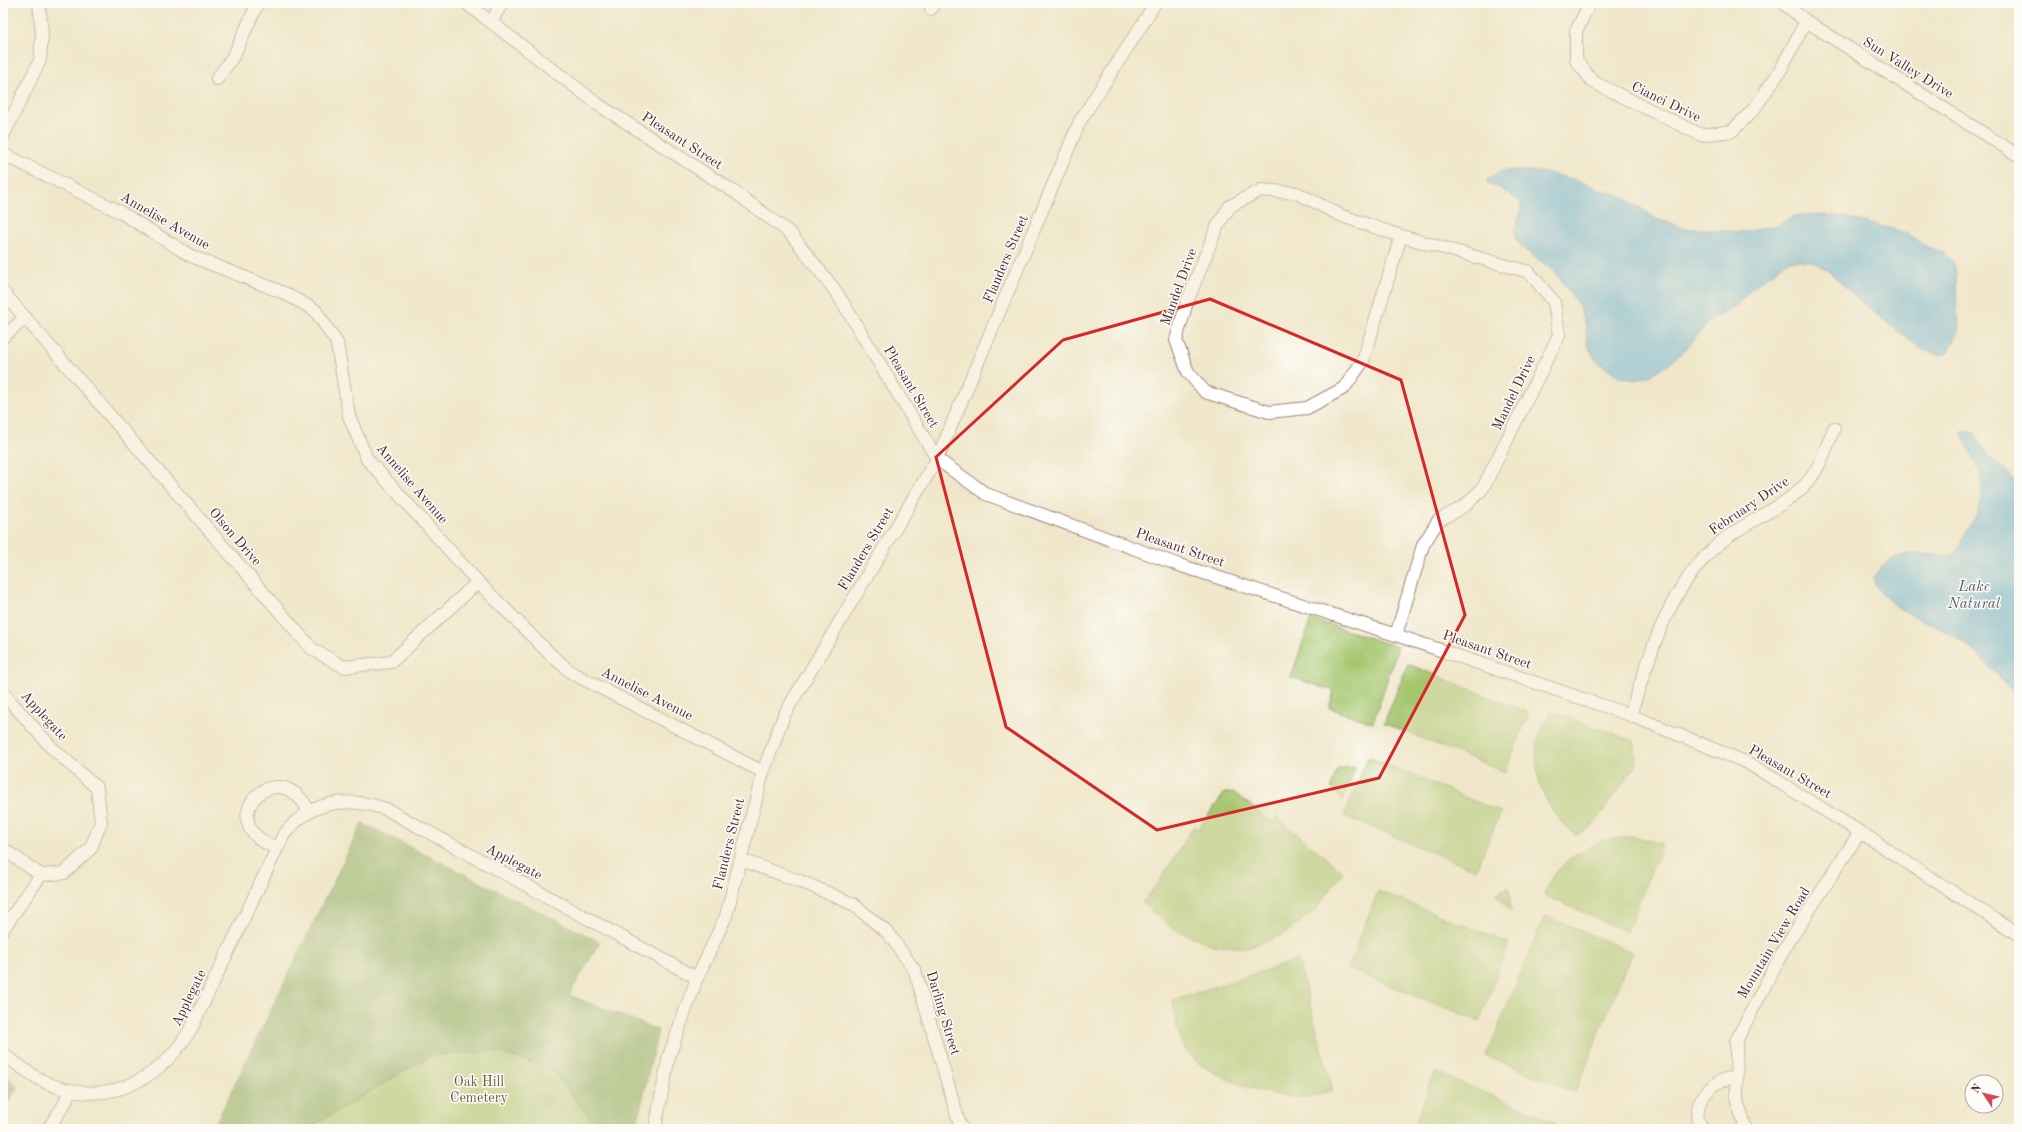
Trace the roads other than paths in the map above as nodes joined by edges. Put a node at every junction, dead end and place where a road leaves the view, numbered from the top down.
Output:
1 (39, 3) edge
2 (258, 3) edge
3 (466, 3) edge
4 (502, 3) edge
5 (1155, 3) edge
6 (1590, 3) edge
7 (1783, 3) edge
8 (491, 22) junction
9 (1806, 22) junction
10 (217, 79) dead end
11 (3, 136) edge
12 (3, 154) edge
13 (2019, 156) edge
14 (1401, 236) junction
15 (3, 292) edge
16 (25, 318) junction
17 (3, 337) edge
18 (1834, 428) dead end
19 (937, 459) junction
20 (478, 582) junction
21 (1396, 635) junction
22 (3, 693) edge
23 (1630, 715) junction
24 (763, 772) junction
25 (310, 811) junction
26 (1860, 832) junction
27 (277, 848) junction
28 (3, 849) edge
29 (741, 860) junction
30 (41, 875) junction
31 (3, 929) edge
32 (2019, 935) edge
33 (697, 978) junction
34 (3, 1054) edge
35 (1736, 1076) junction
36 (69, 1091) junction
37 (48, 1129) edge
38 (654, 1129) edge
39 (963, 1129) edge
40 (1703, 1129) edge
41 (1746, 1129) edge

1 - 11 street
2 - 10 street
3 - 8 street, Pleasant Street
4 - 8 street
5 - 19 street, Flanders Street
6 - 9 street, Cianci Drive
7 - 9 street, Sun Valley Drive
8 - 19 street, Pleasant Street
9 - 13 street, Sun Valley Drive
12 - 20 street, Annelise Avenue
14 - 14 street, Mandel Drive
14 - 21 street, Mandel Drive
15 - 16 street, Olson Drive
16 - 17 street
16 - 20 street, Olson Drive
18 - 23 street, February Drive
19 - 21 street, Pleasant Street
19 - 24 street, Flanders Street
20 - 24 street, Annelise Avenue
21 - 23 street, Pleasant Street
22 - 30 street, Applegate
23 - 26 street, Pleasant Street
24 - 29 street, Flanders Street
25 - 27 street, Applegate
25 - 27 street
25 - 33 street, Applegate
26 - 32 street, Pleasant Street
26 - 35 street, Mountain View Road
27 - 36 street, Applegate
28 - 30 street
29 - 33 street, Flanders Street
29 - 39 street, Darling Street
30 - 31 street
33 - 38 street, Flanders Street
34 - 36 street, Applegate
35 - 40 street
35 - 41 street, Mountain View Road
36 - 37 street

